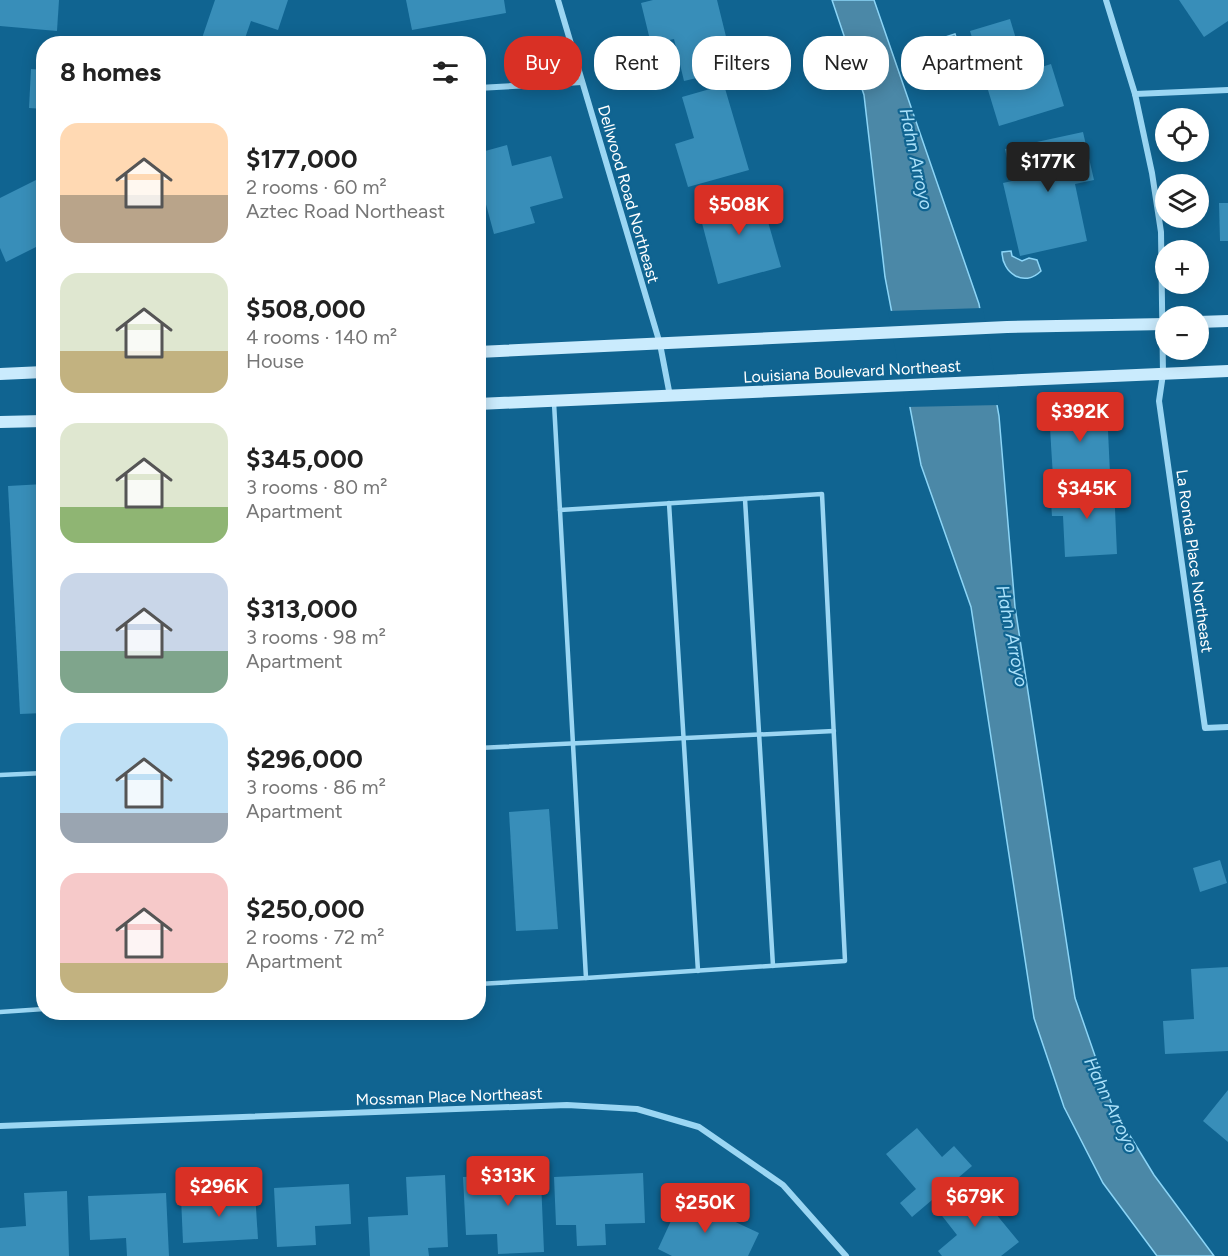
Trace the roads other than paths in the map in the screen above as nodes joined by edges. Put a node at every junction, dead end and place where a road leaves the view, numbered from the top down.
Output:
1 (558, 0) edge
2 (1106, 0) edge
3 (569, 36) edge
4 (582, 82) edge
5 (504, 86) edge
6 (486, 88) edge
7 (1228, 90) edge
8 (1135, 94) junction
9 (1163, 306) edge
10 (1228, 321) edge
11 (1209, 322) edge
12 (1155, 324) edge
13 (660, 344) junction
14 (486, 352) edge
15 (1163, 360) edge
16 (36, 372) edge
17 (1228, 372) edge
18 (0, 374) edge
19 (1163, 374) junction
20 (670, 396) junction
21 (554, 401) junction
22 (486, 404) edge
23 (36, 421) edge
24 (0, 422) edge
25 (745, 499) junction
26 (669, 503) junction
27 (560, 510) junction
28 (1228, 727) edge
29 (834, 731) junction
30 (759, 735) junction
31 (684, 738) junction
32 (572, 743) junction
33 (486, 748) edge
34 (36, 773) edge
35 (0, 775) edge
36 (773, 966) junction
37 (698, 971) junction
38 (586, 978) junction
39 (486, 984) edge
40 (36, 1010) edge
41 (0, 1012) edge
42 (0, 1126) edge
43 (846, 1256) edge

1 - 3 street, Dellwood Road Northeast
2 - 8 street
4 - 13 street, Dellwood Road Northeast
5 - 6 street
7 - 8 street
8 - 9 street
10 - 11 main road
12 - 13 main road
13 - 14 main road
13 - 20 street, Dellwood Road Northeast
15 - 19 street
16 - 18 main road
17 - 19 main road, Louisiana Boulevard Northeast
19 - 20 main road, Louisiana Boulevard Northeast
19 - 28 street, La Ronda Place Northeast
20 - 21 main road, Louisiana Boulevard Northeast
21 - 22 main road, Louisiana Boulevard Northeast
21 - 27 lane
23 - 24 main road
25 - 26 lane
25 - 29 lane
25 - 30 lane
26 - 27 lane
26 - 31 lane
27 - 32 lane
29 - 30 lane
29 - 36 lane
30 - 31 lane
30 - 36 lane
31 - 32 lane
31 - 37 lane
32 - 33 lane
32 - 38 lane
34 - 35 lane
36 - 37 lane
37 - 38 lane
38 - 39 lane
40 - 41 lane
42 - 43 street, Mossman Place Northeast

